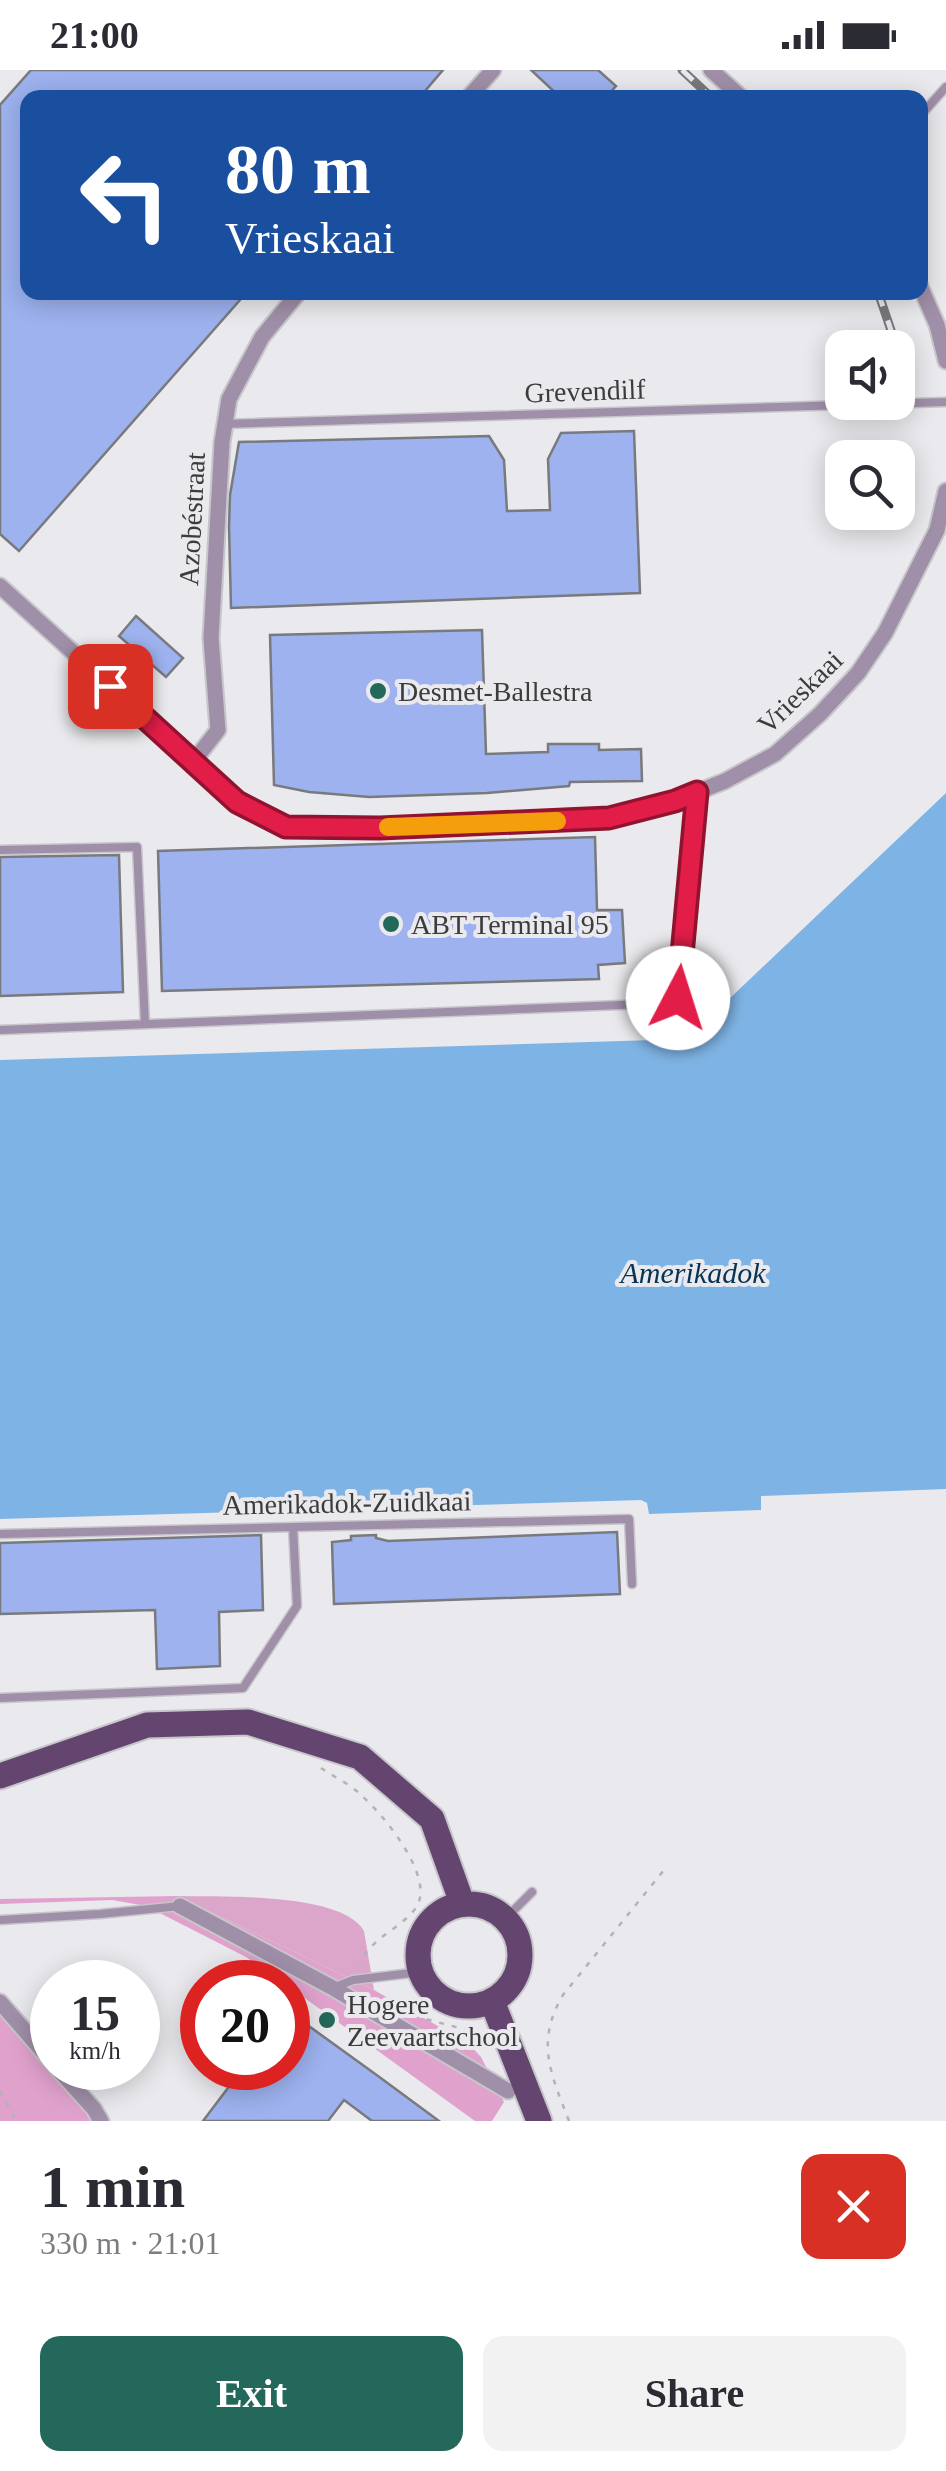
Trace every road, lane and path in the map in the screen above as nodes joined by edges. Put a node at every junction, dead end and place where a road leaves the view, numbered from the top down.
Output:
1 (493, 70) edge
2 (711, 70) edge
3 (946, 88) edge
4 (475, 90) edge
5 (733, 90) edge
6 (928, 107) edge
7 (292, 300) edge
8 (926, 300) edge
9 (946, 361) edge
10 (946, 402) edge
11 (225, 424) junction
12 (946, 491) edge
13 (0, 586) edge
14 (194, 762) junction
15 (697, 792) junction
16 (0, 850) edge
17 (145, 1024) junction
18 (0, 1030) edge
19 (293, 1527) junction
20 (0, 1534) edge
21 (632, 1584) dead end
22 (0, 1698) edge
23 (321, 1768) dead end
24 (0, 1776) edge
25 (664, 1870) dead end
26 (532, 1892) dead end
27 (462, 1903) junction
28 (180, 1906) joint
29 (506, 1918) junction
30 (0, 1920) edge
31 (420, 1972) junction
32 (353, 1980) junction
33 (332, 1988) junction
34 (492, 2001) junction
35 (0, 2002) edge
36 (402, 2014) dead end
37 (30, 2037) edge
38 (493, 2062) dead end
39 (77, 2090) edge
40 (0, 2091) edge
41 (508, 2091) dead end
42 (16, 2121) edge
43 (101, 2121) edge
44 (539, 2121) edge
45 (569, 2121) edge

1 - 4 street
2 - 5 street
3 - 6 lane
7 - 11 street, Azobéstraat
8 - 9 street
10 - 11 lane, Grevendilf
11 - 14 street, Azobéstraat
12 - 15 street, Vrieskaai
13 - 14 street, Vrieskaai
14 - 15 street, Vrieskaai
15 - 17 lane
16 - 17 lane
17 - 18 lane
19 - 20 lane, Amerikadok-Zuidkaai
19 - 21 lane, Amerikadok-Zuidkaai
19 - 22 lane
23 - 32 path
24 - 27 main road
25 - 45 path
26 - 29 lane
27 - 29 main road
27 - 31 main road
28 - 30 lane
28 - 33 street
29 - 34 main road
31 - 32 lane
31 - 34 main road
32 - 33 lane
33 - 41 street
34 - 44 main road
35 - 37 street
36 - 38 path
39 - 43 street
40 - 42 path

